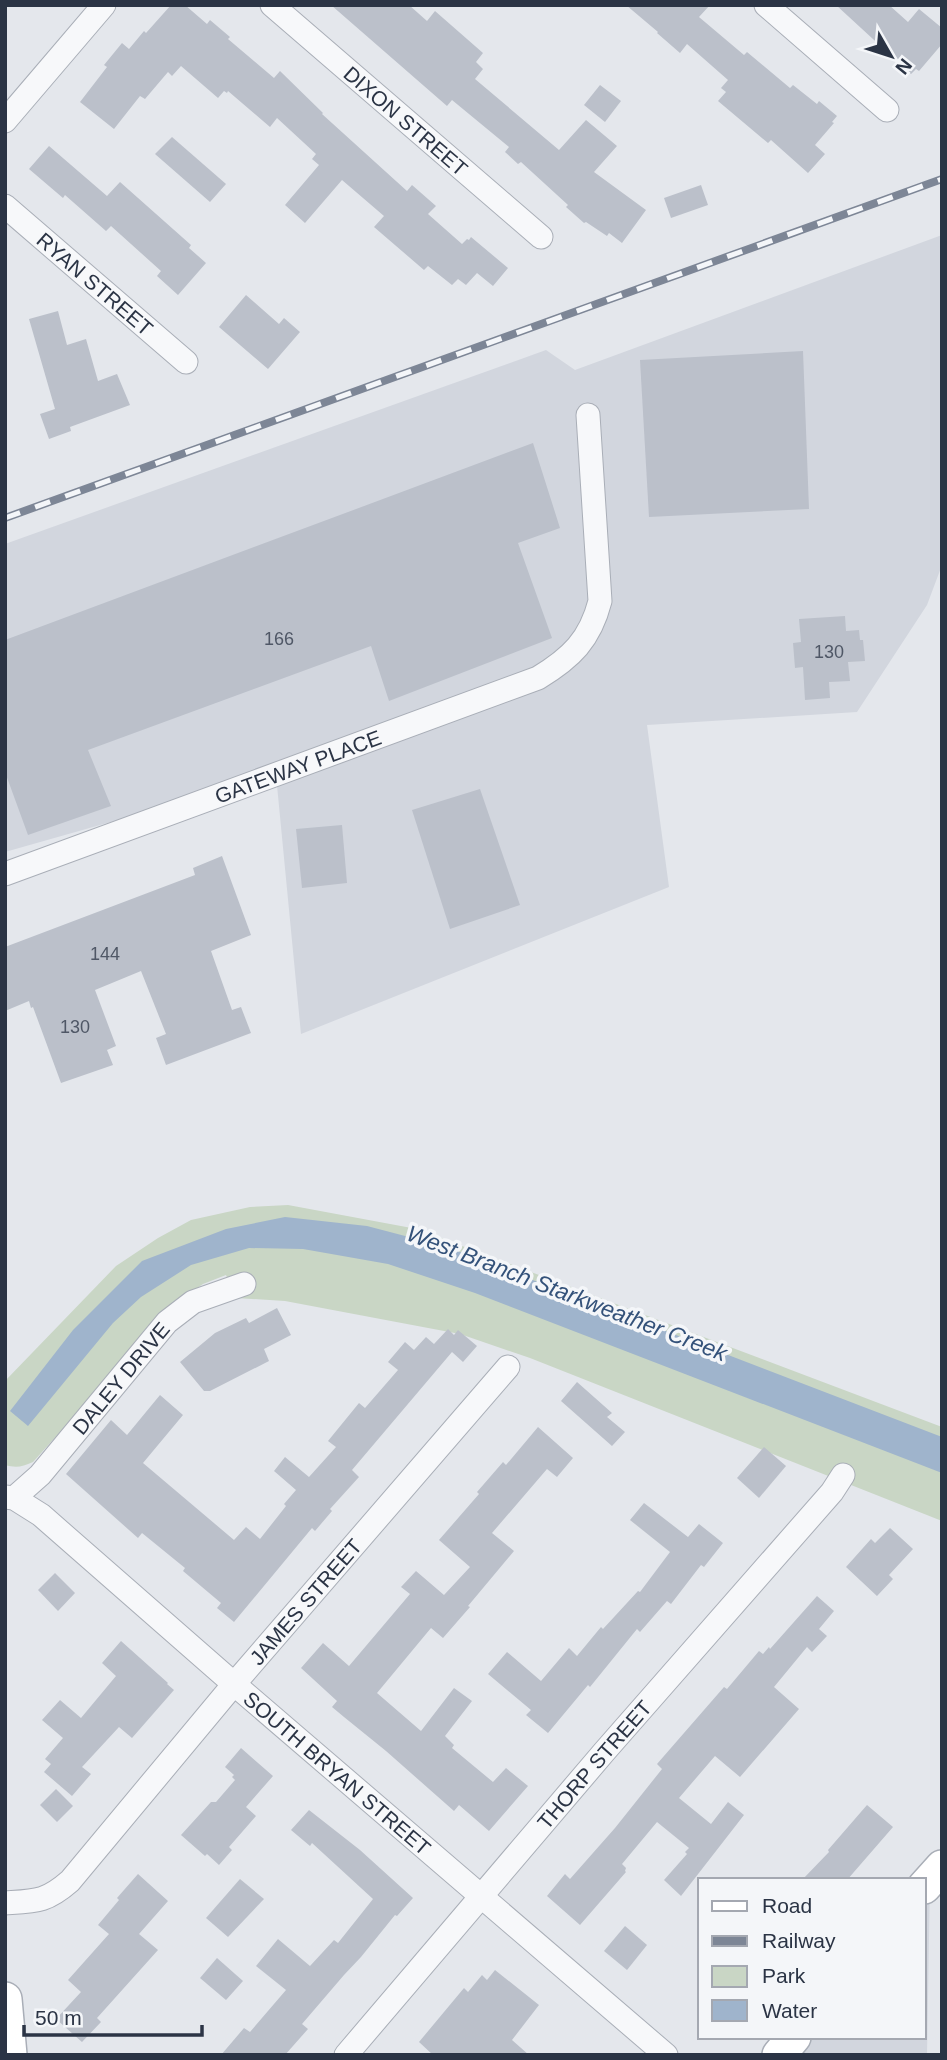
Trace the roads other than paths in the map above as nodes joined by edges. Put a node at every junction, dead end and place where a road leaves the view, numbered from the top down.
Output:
1 (104, 5) edge
2 (272, 5) edge
3 (766, 5) edge
4 (887, 110) dead end
5 (5, 121) edge
6 (5, 206) edge
7 (541, 237) dead end
8 (186, 362) dead end
9 (588, 415) dead end
10 (5, 874) edge
11 (244, 1284) dead end
12 (508, 1367) dead end
13 (843, 1475) dead end
14 (10, 1497) edge
15 (234, 1684) junction
16 (942, 1867) edge
17 (926, 1885) edge
18 (482, 1897) junction
19 (5, 1903) edge
20 (5, 1999) edge
21 (792, 2039) edge
22 (10, 2055) edge
23 (346, 2055) edge
24 (666, 2055) edge
25 (779, 2055) edge

1 - 5 street
2 - 7 street, DIXON STREET
3 - 4 street
6 - 8 street, RYAN STREET
9 - 10 street, GATEWAY PLACE
11 - 14 street, DALEY DRIVE
12 - 15 street, JAMES STREET
13 - 18 street, THORP STREET
14 - 15 street, SOUTH BRYAN STREET
15 - 18 street, SOUTH BRYAN STREET
15 - 19 street, JAMES STREET
16 - 17 street
18 - 23 street, THORP STREET
18 - 24 street, SOUTH BRYAN STREET
20 - 22 street
21 - 25 street

